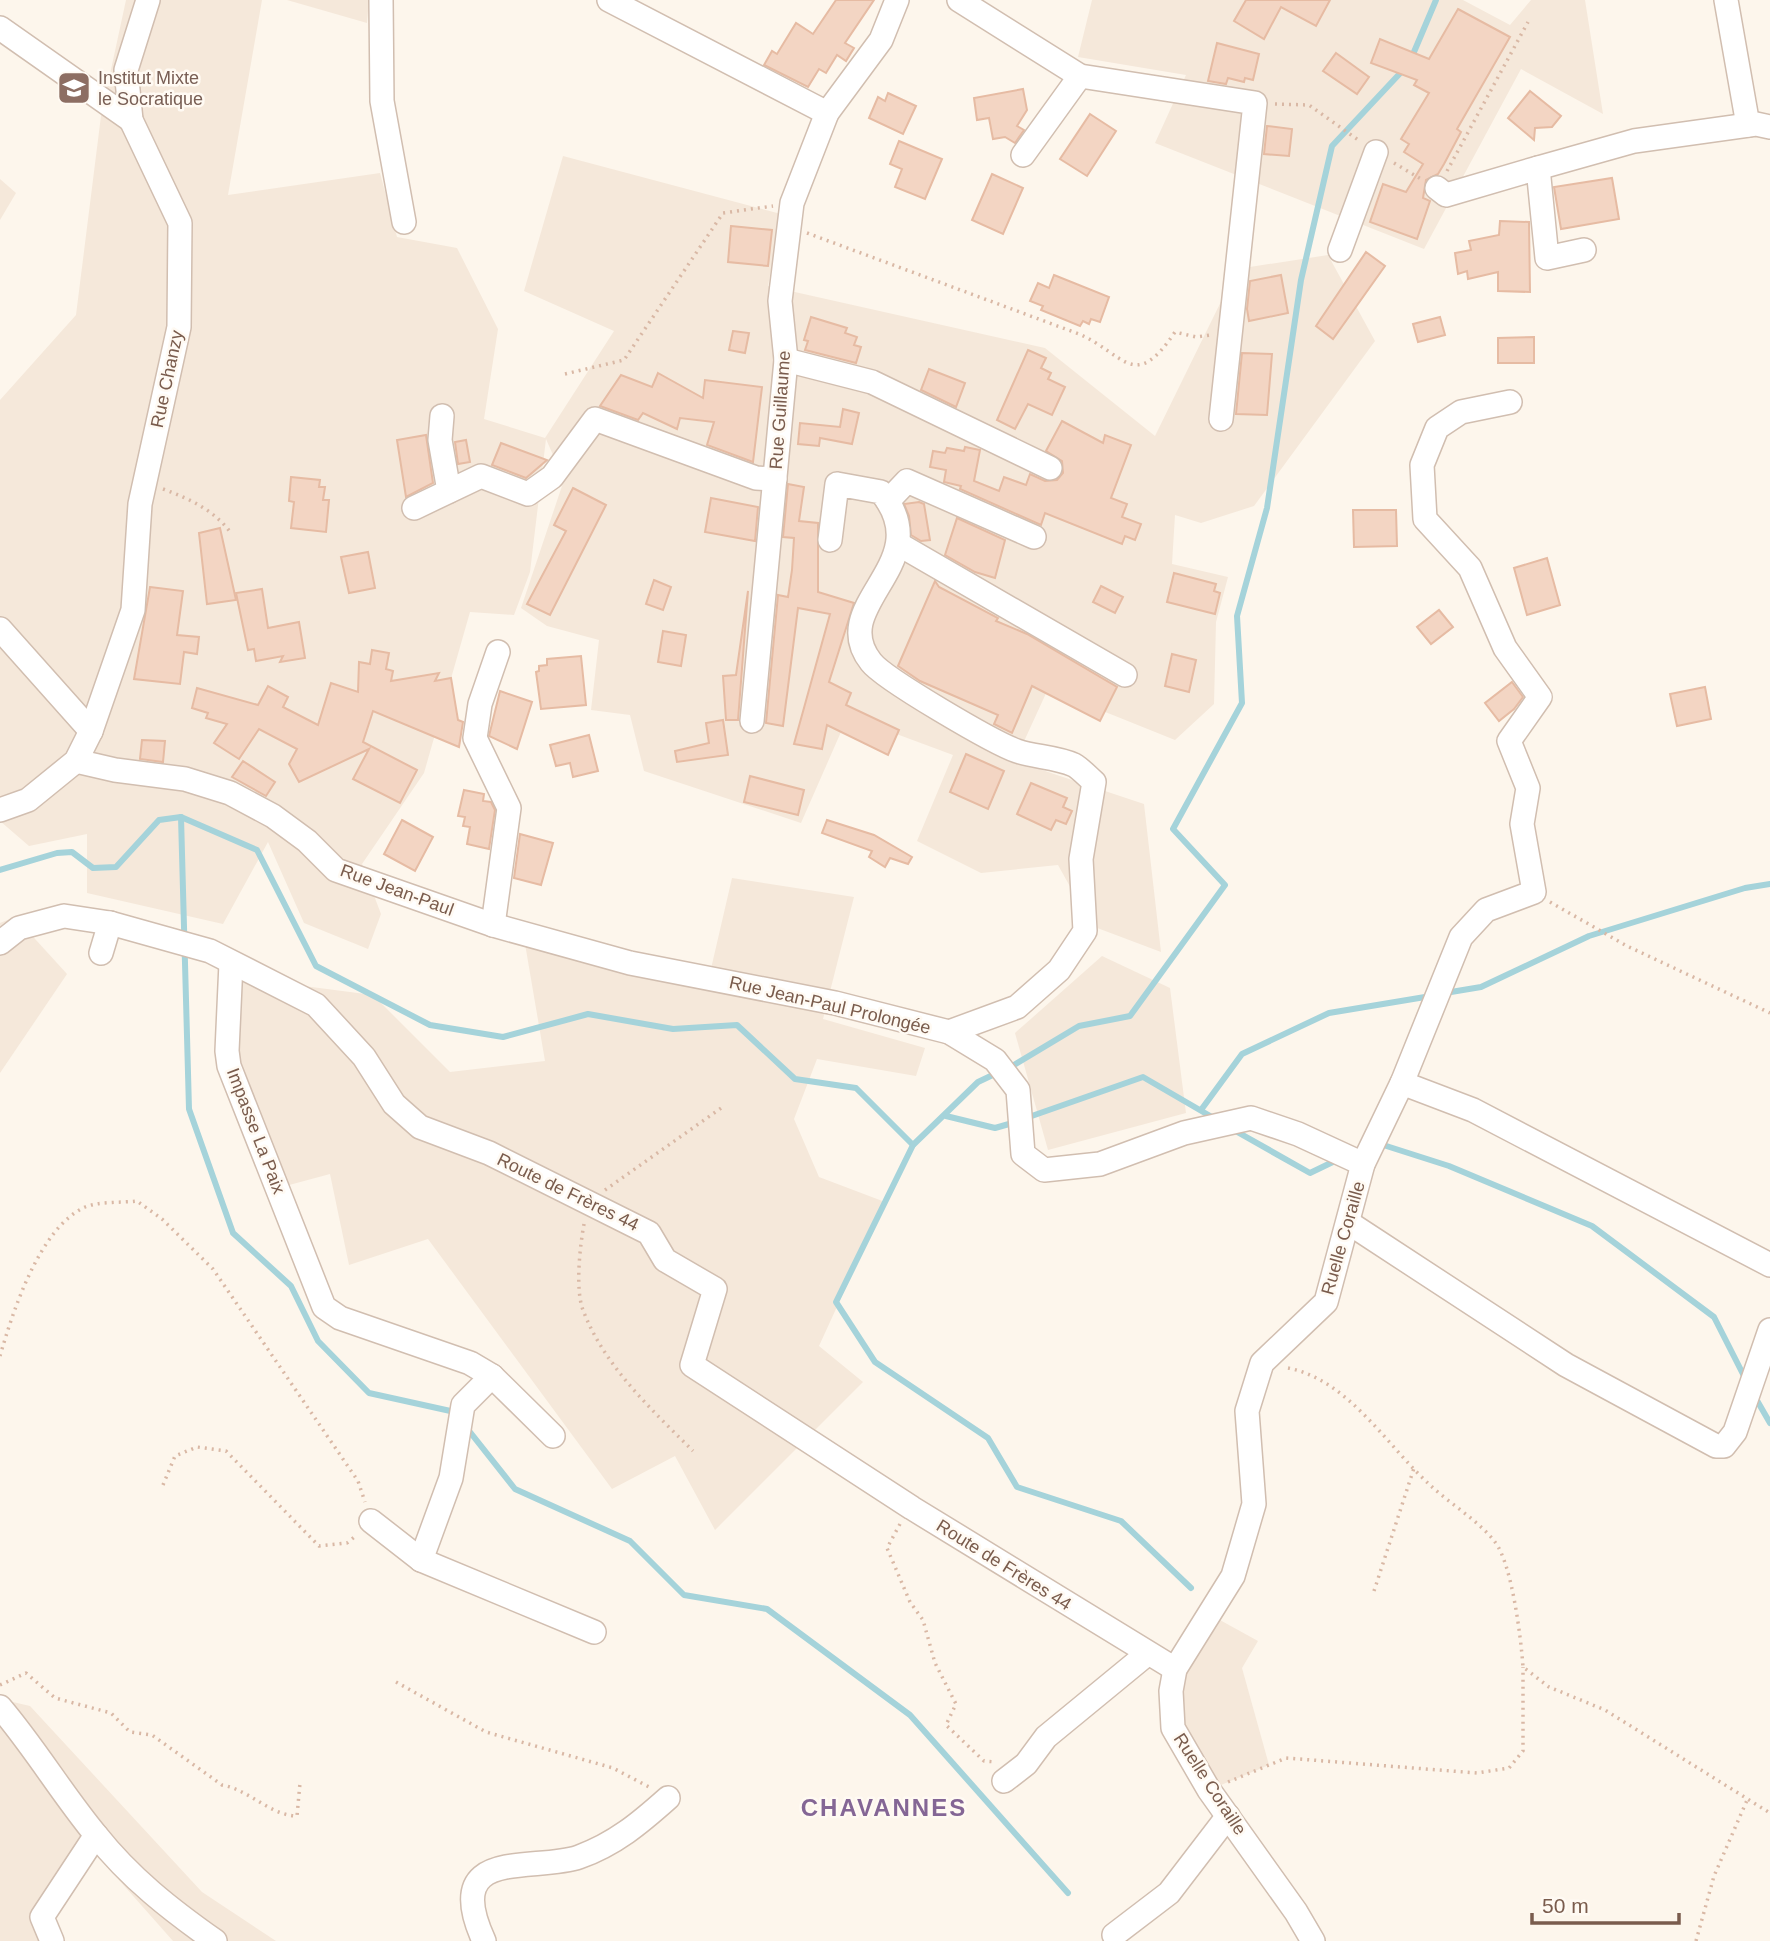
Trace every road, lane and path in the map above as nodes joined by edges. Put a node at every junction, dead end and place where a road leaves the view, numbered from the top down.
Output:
1 (148, 0) edge
2 (381, 0) edge
3 (609, 0) edge
4 (897, 0) edge
5 (959, 0) edge
6 (1726, 0) edge
7 (1528, 22) dead end
8 (0, 28) edge
9 (1080, 76) junction
10 (1255, 103) junction
11 (827, 113) junction
12 (131, 120) junction
13 (1759, 126) edge
14 (1376, 152) junction
15 (1023, 155) dead end
16 (1538, 168) junction
17 (1437, 188) junction
18 (790, 215) junction
19 (404, 222) dead end
20 (1340, 250) dead end
21 (1584, 250) dead end
22 (1230, 332) junction
23 (786, 360) junction
24 (565, 374) dead end
25 (1510, 402) dead end
26 (443, 416) dead end
27 (1221, 419) dead end
28 (1050, 468) dead end
29 (775, 479) junction
30 (145, 482) junction
31 (449, 491) junction
32 (888, 500) junction
33 (414, 508) dead end
34 (232, 533) dead end
35 (1034, 537) dead end
36 (830, 540) dead end
37 (900, 545) junction
38 (0, 628) edge
39 (498, 652) dead end
40 (1125, 675) dead end
41 (752, 721) dead end
42 (91, 731) junction
43 (76, 761) junction
44 (0, 810) edge
45 (1534, 892) junction
46 (110, 923) junction
47 (493, 925) junction
48 (0, 943) edge
49 (101, 953) dead end
50 (231, 962) junction
51 (1770, 1013) edge
52 (950, 1032) junction
53 (1402, 1083) junction
54 (724, 1106) dead end
55 (1363, 1164) junction
56 (588, 1202) junction
57 (1349, 1223) junction
58 (1770, 1265) edge
59 (1770, 1330) edge
60 (0, 1356) edge
61 (1262, 1363) junction
62 (492, 1376) junction
63 (552, 1436) dead end
64 (693, 1451) dead end
65 (1413, 1468) junction
66 (163, 1485) dead end
67 (912, 1508) junction
68 (371, 1521) junction
69 (421, 1560) junction
70 (1374, 1591) dead end
71 (594, 1632) dead end
72 (1147, 1654) junction
73 (1523, 1667) junction
74 (1175, 1669) junction
75 (396, 1682) dead end
76 (0, 1685) edge
77 (0, 1707) edge
78 (1026, 1764) junction
79 (1004, 1781) dead end
80 (300, 1783) dead end
81 (1209, 1790) junction
82 (668, 1797) joint
83 (1748, 1798) junction
84 (1770, 1813) edge
85 (1228, 1816) junction
86 (96, 1835) junction
87 (1114, 1935) dead end
88 (52, 1941) edge
89 (215, 1941) edge
90 (484, 1941) edge
91 (1313, 1941) edge
92 (1696, 1941) edge

1 - 12 street, Rue Chanzy
2 - 19 street
3 - 11 street
4 - 11 street, Rue Guillaume
5 - 9 street
6 - 13 street
7 - 17 path
8 - 12 street
9 - 10 street
9 - 15 street
10 - 14 path
10 - 22 street
11 - 18 street, Rue Guillaume
12 - 30 street, Rue Chanzy
13 - 16 street
14 - 17 path
14 - 20 street
16 - 17 street
16 - 21 street
18 - 22 path
18 - 23 street, Rue Guillaume
18 - 24 path
22 - 27 street
23 - 28 street
23 - 29 street, Rue Guillaume
25 - 45 street
26 - 31 street
29 - 31 street
29 - 41 street, Rue Guillaume
30 - 34 path
30 - 42 street, Rue Chanzy
31 - 33 street
32 - 35 street
32 - 36 street
32 - 37 street
37 - 40 street
37 - 52 street
38 - 42 street
39 - 47 street
42 - 43 street, Rue Chanzy
43 - 44 street
43 - 47 street, Rue Jean-Paul
45 - 51 path
45 - 53 street, Ruelle Coraille
46 - 48 street, Route de Frères 44
46 - 49 street
46 - 50 street, Route de Frères 44
47 - 52 street, Rue Jean-Paul Prolongée
50 - 56 street, Route de Frères 44
50 - 62 street, Impasse La Paix
52 - 55 street, Rue Jean-Paul Prolongée
53 - 55 street, Ruelle Coraille
53 - 58 street
54 - 56 path
55 - 57 street, Ruelle Coraille
56 - 64 path
56 - 67 street, Route de Frères 44
57 - 59 street
57 - 61 street, Ruelle Coraille
60 - 68 path
61 - 65 path
61 - 74 street, Ruelle Coraille
62 - 63 street, Impasse La Paix
62 - 69 street
65 - 70 path
65 - 73 path
66 - 68 path
67 - 72 street, Route de Frères 44
67 - 78 path
68 - 69 street
69 - 71 street
72 - 74 street, Route de Frères 44
72 - 78 street
73 - 81 path
73 - 83 path
74 - 81 street, Ruelle Coraille
75 - 82 path
76 - 80 path
77 - 86 street
78 - 79 street
81 - 85 street, Ruelle Coraille
82 - 90 street
83 - 84 path
83 - 92 path
85 - 87 street
85 - 91 street, Ruelle Coraille
86 - 88 street
86 - 89 street

